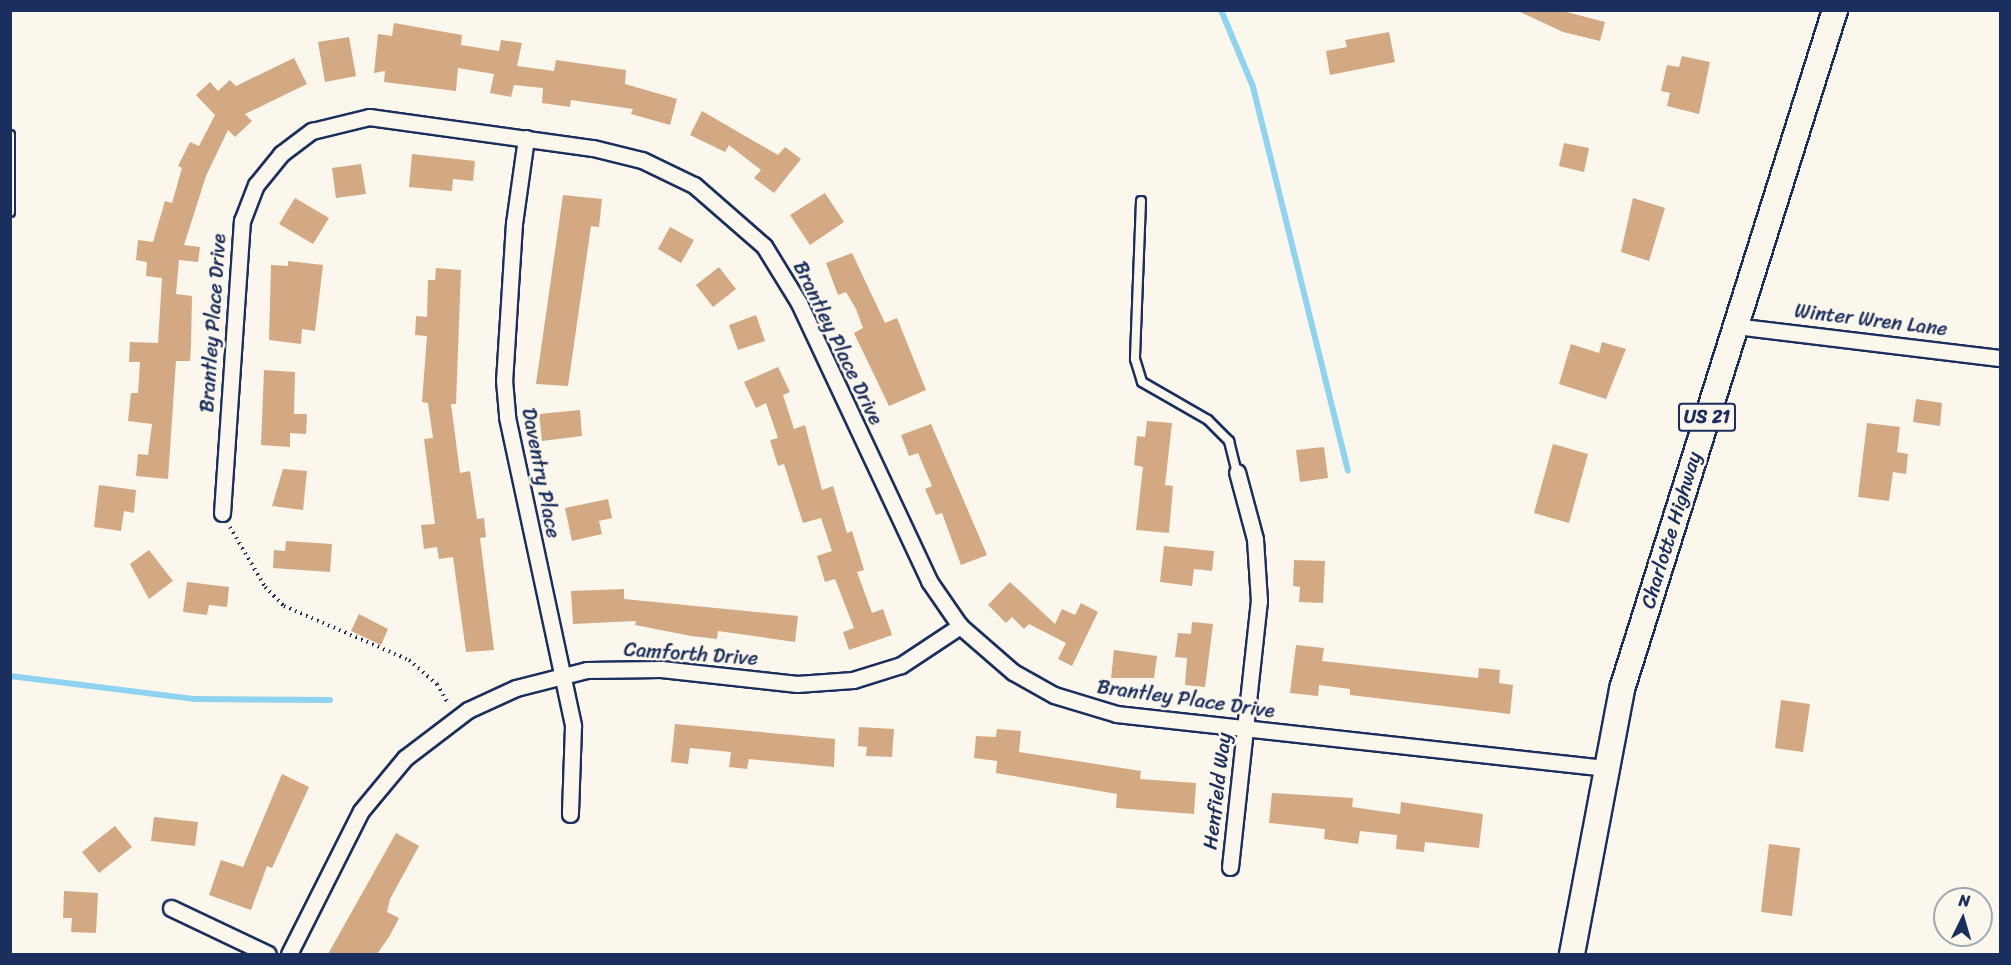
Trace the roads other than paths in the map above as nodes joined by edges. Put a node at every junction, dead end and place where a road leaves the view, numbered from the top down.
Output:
1 (1835, 10) edge
2 (10, 135) edge
3 (526, 138) junction
4 (1141, 201) dead end
5 (10, 212) edge
6 (1735, 326) junction
7 (2001, 358) edge
8 (1237, 472) joint
9 (222, 513) road end
10 (960, 626) junction
11 (561, 675) junction
12 (1245, 729) junction
13 (1604, 768) junction
14 (570, 814) dead end
15 (1230, 867) dead end
16 (171, 908) dead end
17 (268, 954) edge
18 (289, 954) edge
19 (1572, 954) edge

1 - 6 main road, Charlotte Highway / US 21
2 - 5 lane
3 - 9 street, Brantley Place Drive
3 - 10 street, Brantley Place Drive
3 - 11 street, Daventry Place
4 - 8 lane
6 - 7 street, Winter Wren Lane
6 - 13 main road, Charlotte Highway / US 21
8 - 12 street, Henfield Way
10 - 11 street, Camforth Drive
10 - 12 street, Brantley Place Drive
11 - 14 street, Daventry Place
11 - 18 street, Camforth Drive
12 - 13 street, Brantley Place Drive
12 - 15 street, Henfield Way
13 - 19 main road, Charlotte Highway / US 21
16 - 17 street

